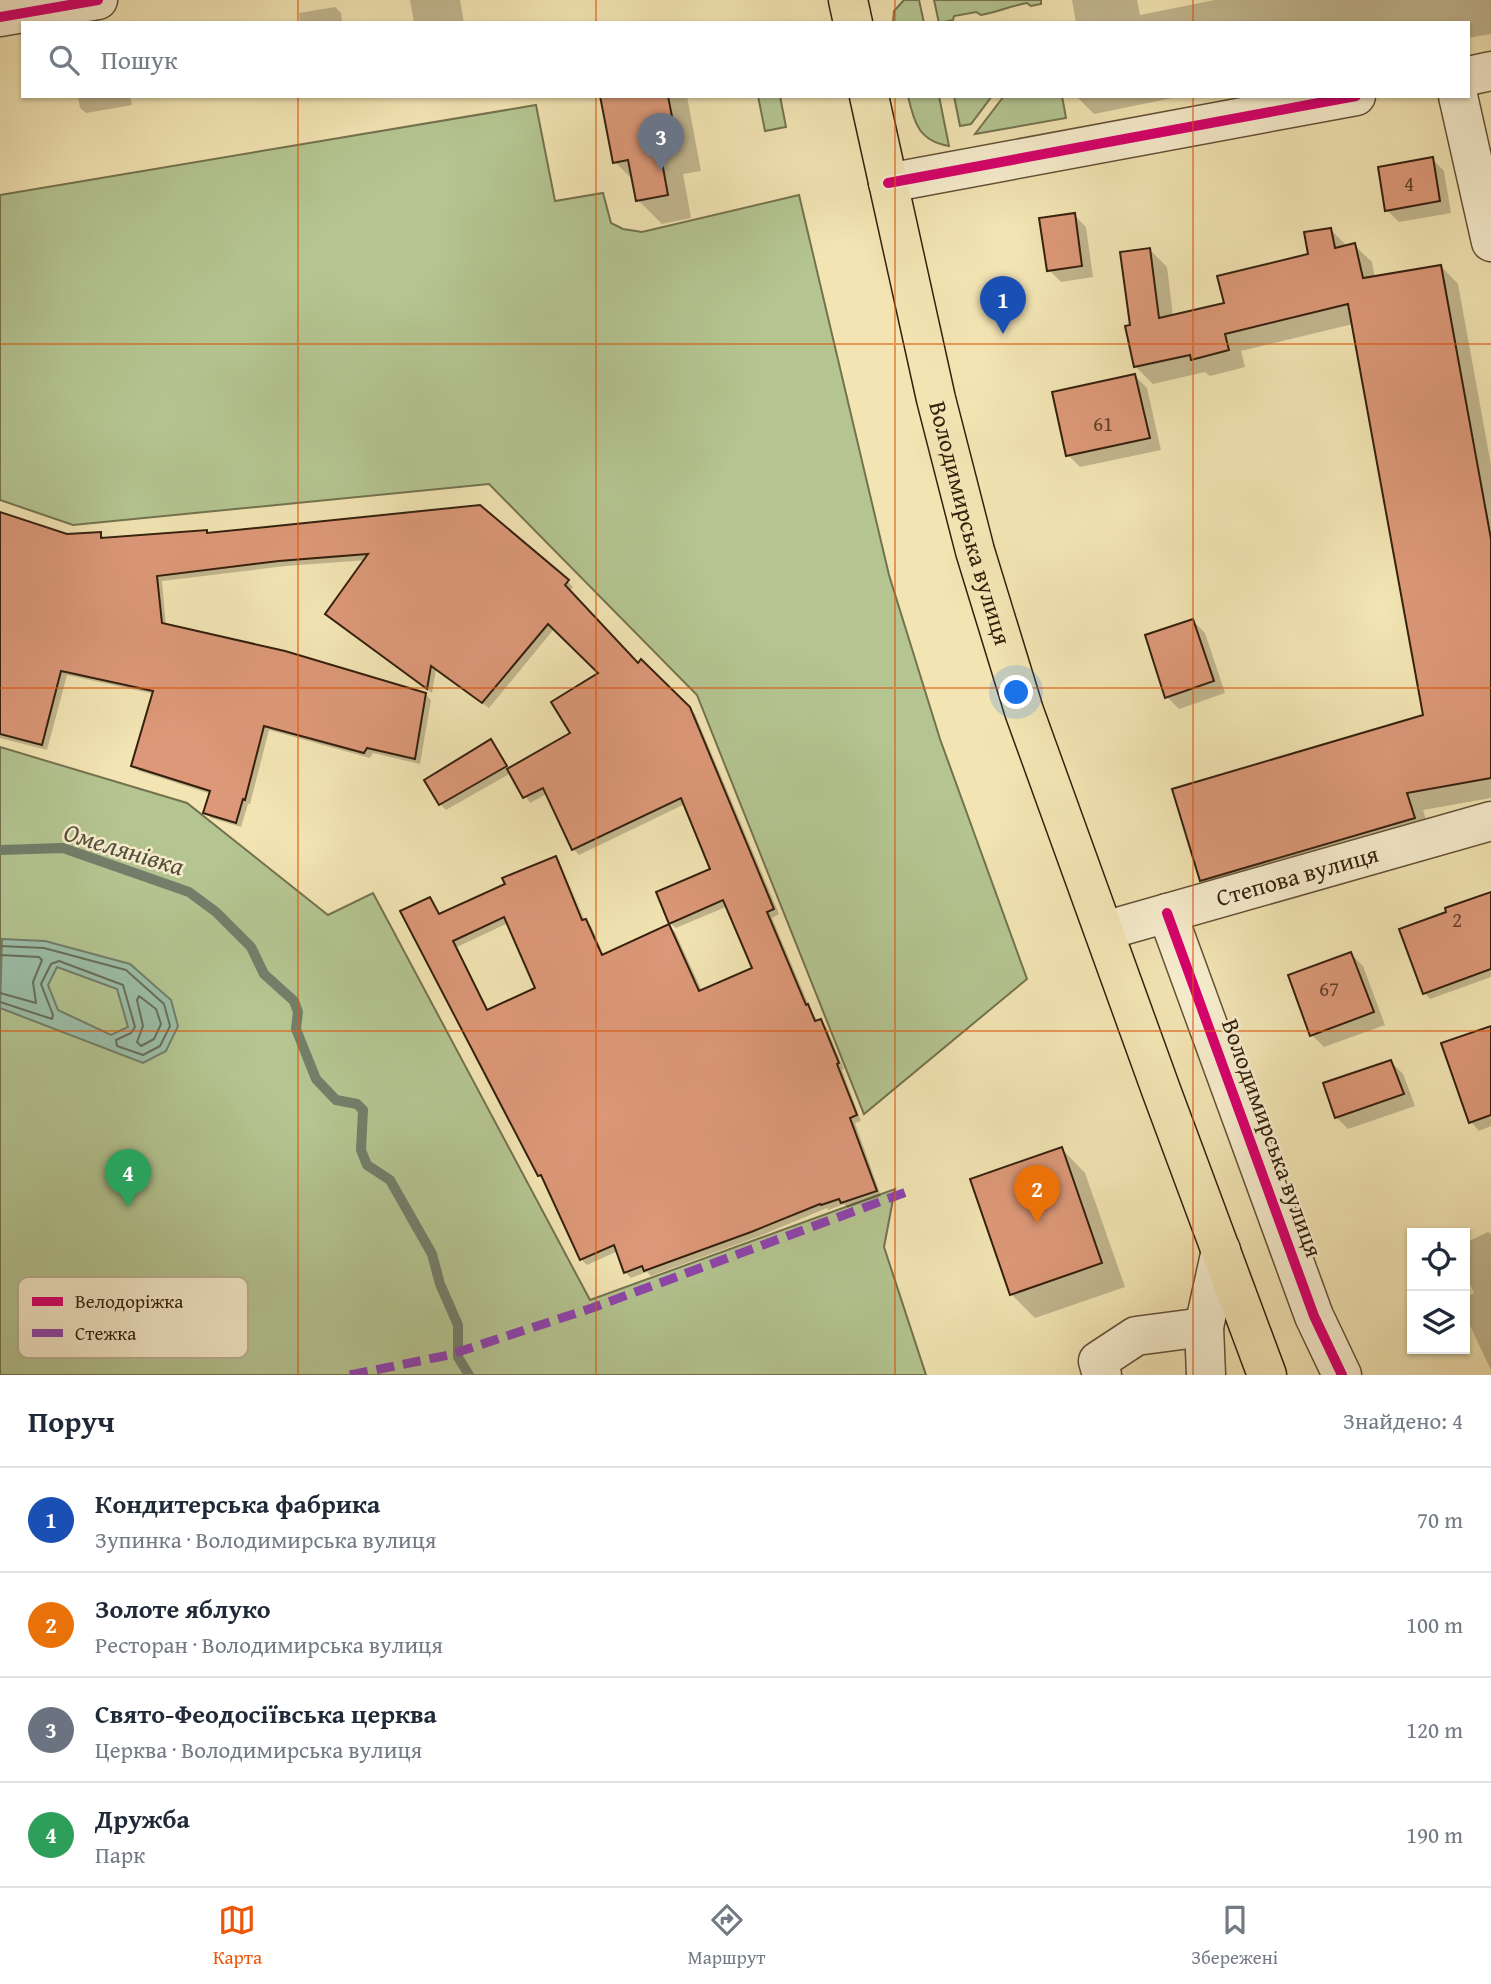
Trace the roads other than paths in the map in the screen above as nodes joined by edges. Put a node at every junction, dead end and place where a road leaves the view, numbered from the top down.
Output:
1 (98, 0) edge
2 (848, 0) edge
3 (1, 11) edge
4 (853, 21) edge
5 (1491, 71) edge
6 (1470, 76) edge
7 (869, 98) edge
8 (1345, 98) edge
9 (1458, 98) edge
10 (888, 183) junction
11 (1491, 242) edge
12 (1491, 821) edge
13 (1167, 913) junction
14 (1104, 931) junction
15 (1221, 1250) junction
16 (1204, 1327) junction
17 (1102, 1375) edge
18 (1206, 1375) edge
19 (1267, 1375) edge
20 (1342, 1375) edge

1 - 3 street
2 - 4 main road
5 - 6 street
7 - 10 main road, Володимирська вулиця
8 - 10 street
9 - 11 street
10 - 14 main road, Володимирська вулиця
12 - 13 street, Степова вулиця
13 - 14 street, Степова вулиця
13 - 20 street, Володимирська вулиця
14 - 15 main road, Володимирська вулиця
15 - 16 street
15 - 19 main road, Володимирська вулиця
16 - 17 street
16 - 18 street

